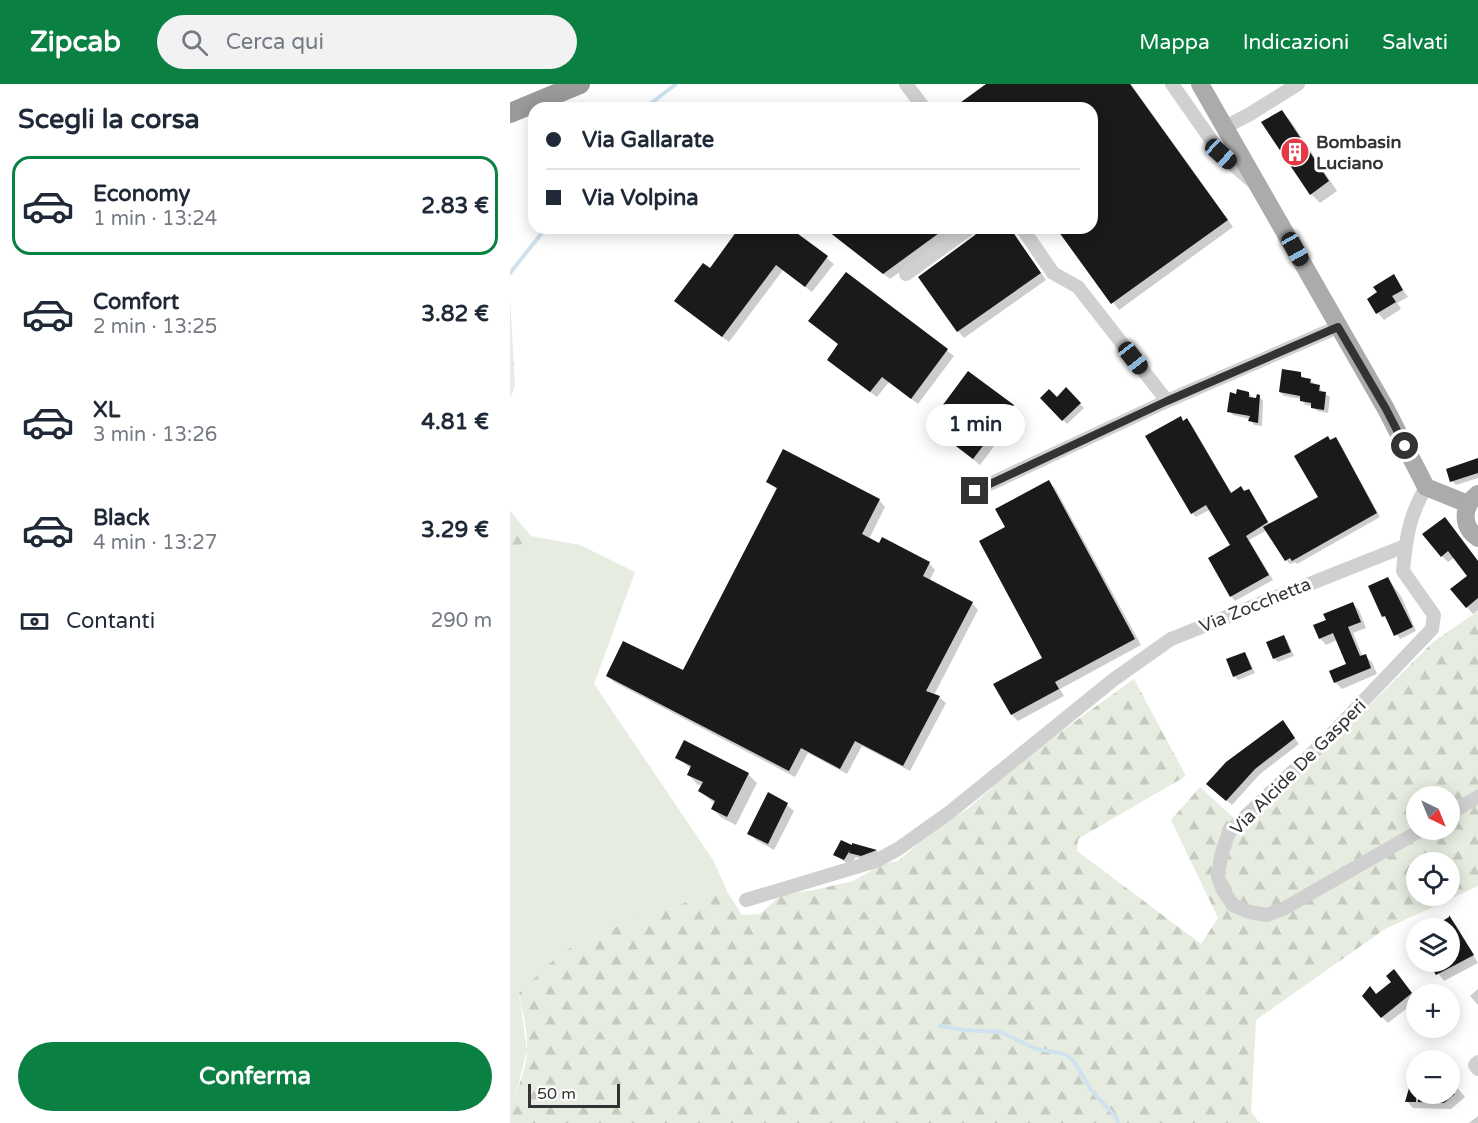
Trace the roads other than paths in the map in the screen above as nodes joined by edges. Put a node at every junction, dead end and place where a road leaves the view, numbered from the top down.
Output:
1 (580, 84) edge
2 (906, 84) edge
3 (1172, 84) edge
4 (1200, 84) edge
5 (1298, 84) edge
6 (537, 102) edge
7 (920, 102) edge
8 (528, 106) edge
9 (510, 113) edge
10 (1225, 126) junction
11 (1262, 190) junction
12 (962, 234) edge
13 (1026, 234) edge
14 (906, 274) dead end
15 (1338, 327) junction
16 (1167, 401) junction
17 (1426, 487) junction
18 (975, 491) dead end
19 (1473, 499) edge
20 (1478, 538) edge
21 (1405, 546) junction
22 (1478, 797) edge
23 (1460, 808) edge
24 (1406, 839) edge
25 (746, 900) dead end
26 (1478, 1062) edge
27 (1478, 1069) edge

1 - 6 highway
2 - 7 street
3 - 11 street
4 - 10 main road
5 - 10 street
8 - 9 highway
10 - 11 main road
11 - 15 main road
12 - 14 street
13 - 16 street
15 - 16 street
15 - 17 main road
16 - 18 street
17 - 19 main road
17 - 21 street, Via Alcide De Gasperi
19 - 20 main road
21 - 24 street, Via Alcide De Gasperi
21 - 25 street, Via Zocchetta
22 - 23 street
26 - 27 street

